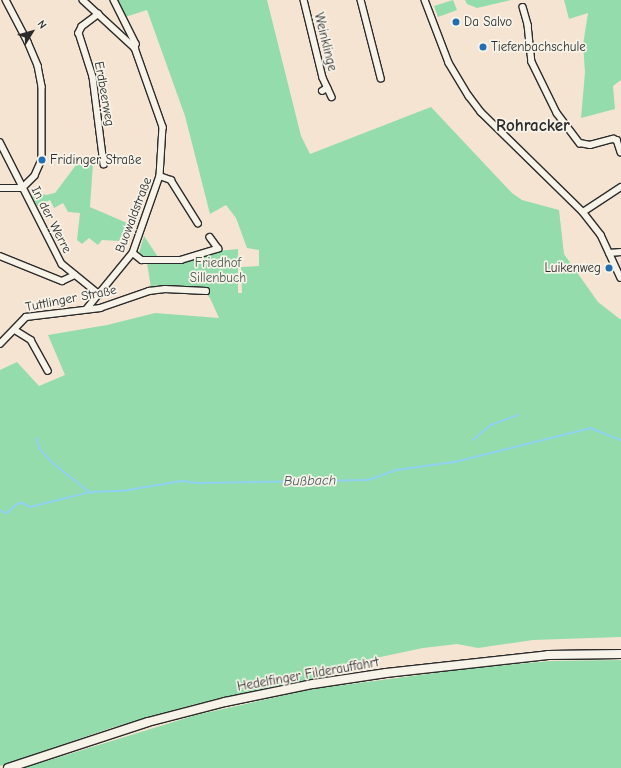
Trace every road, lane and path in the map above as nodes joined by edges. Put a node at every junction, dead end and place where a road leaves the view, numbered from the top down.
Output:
1 (6, 0) edge
2 (83, 0) edge
3 (114, 0) edge
4 (304, 0) edge
5 (361, 0) edge
6 (425, 0) edge
7 (523, 7) dead end
8 (99, 14) junction
9 (135, 48) junction
10 (381, 78) dead end
11 (332, 97) dead end
12 (0, 142) edge
13 (621, 152) edge
14 (104, 164) dead end
15 (160, 176) junction
16 (621, 187) edge
17 (0, 188) edge
18 (23, 188) junction
19 (583, 212) junction
20 (198, 223) dead end
21 (210, 238) dead end
22 (621, 252) edge
23 (133, 253) junction
24 (608, 253) junction
25 (0, 256) edge
26 (75, 275) junction
27 (621, 278) edge
28 (206, 291) dead end
29 (99, 294) junction
30 (88, 308) junction
31 (15, 330) junction
32 (0, 344) edge
33 (48, 371) dead end
34 (621, 654) edge
35 (8, 768) edge

1 - 18 street
2 - 8 street, Buowaldstraße
3 - 9 street, Buowaldstraße
4 - 11 street, Weinklinge
5 - 10 street
6 - 19 street
7 - 13 street
8 - 9 street, Buowaldstraße
8 - 14 street, Erdbeerweg
9 - 15 street, Buowaldstraße
12 - 18 street, In der Werre
15 - 20 street
15 - 23 street, Buowaldstraße
16 - 19 street
17 - 18 street
18 - 26 street, In der Werre
19 - 24 street
21 - 23 street
22 - 24 street
23 - 29 street, Buowaldstraße
24 - 27 street
25 - 26 street
26 - 29 street, In der Werre
28 - 30 street, Tuttlinger Straße
29 - 30 street, Buowaldstraße
30 - 31 street, Tuttlinger Straße
31 - 32 street, Tuttlinger Straße
31 - 33 street, Tuttlinger Straße
34 - 35 main road, Hedelfinger Filderauffahrt

